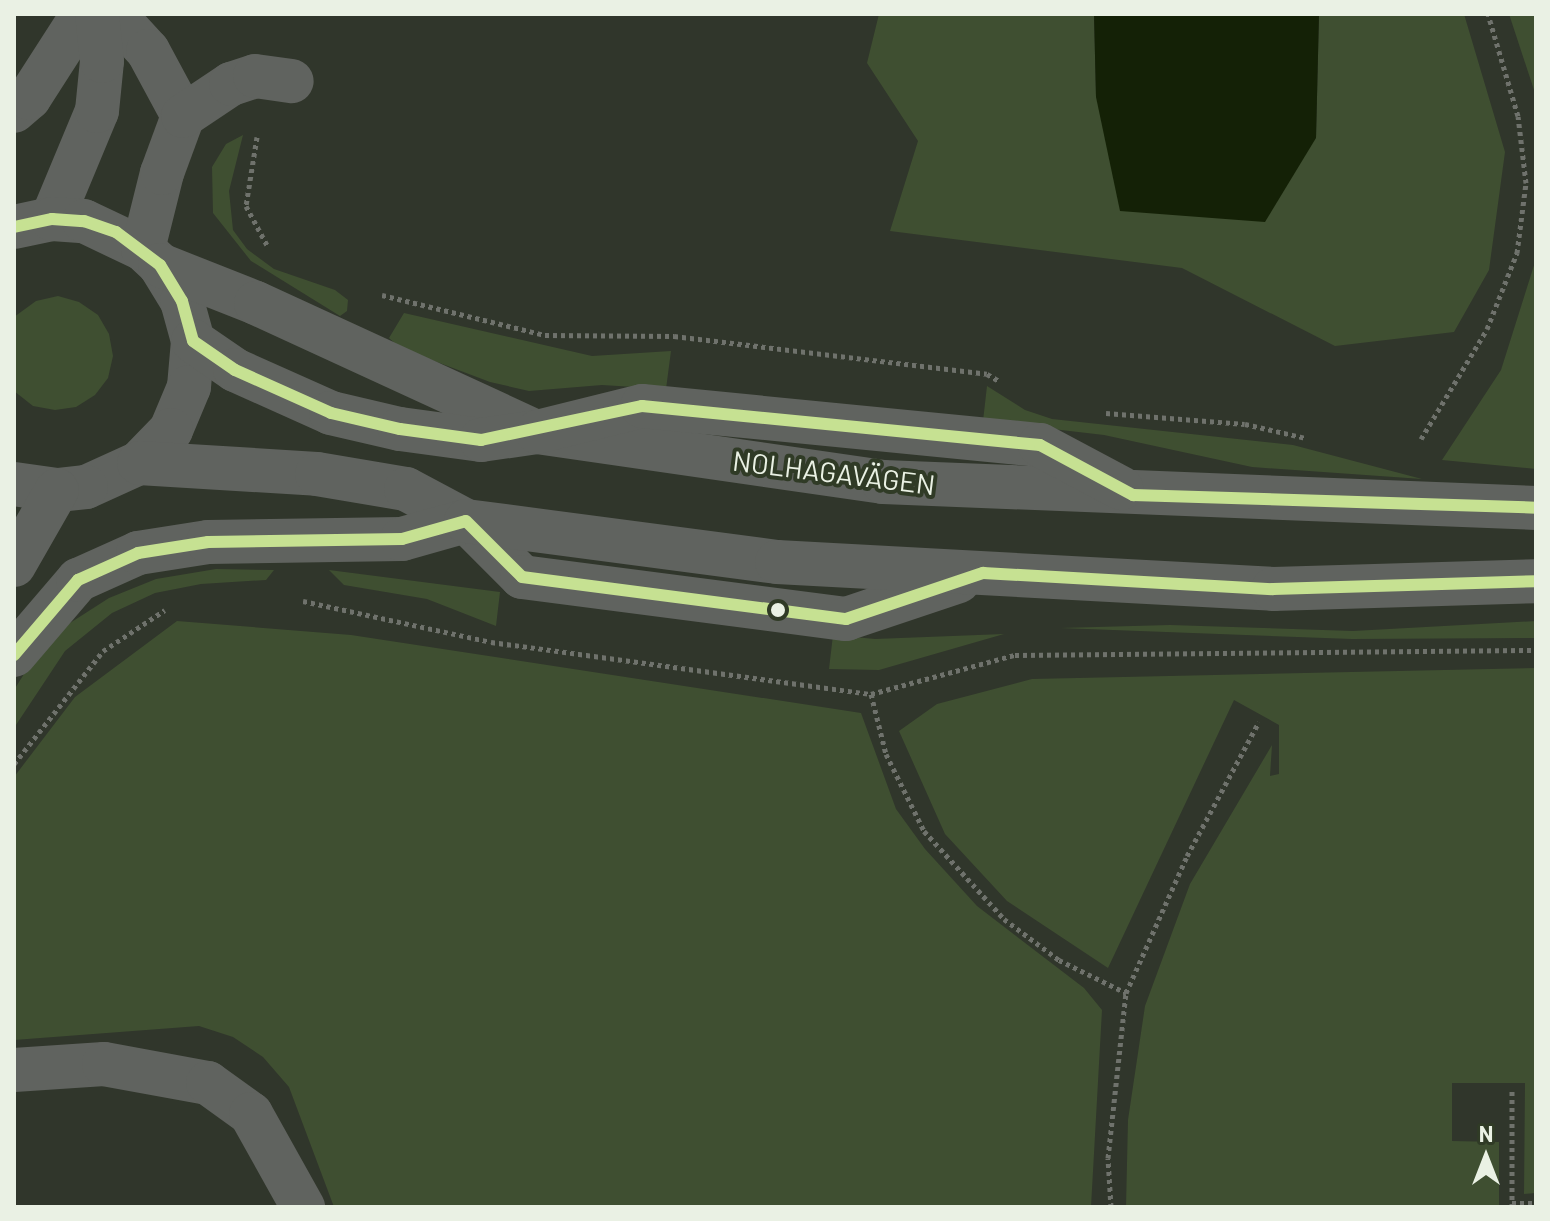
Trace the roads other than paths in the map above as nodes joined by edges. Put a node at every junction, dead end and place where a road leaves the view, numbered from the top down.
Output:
1 (83, 14) edge
2 (97, 14) edge
3 (114, 14) edge
4 (292, 81) dead end
5 (14, 111) edge
6 (183, 116) junction
7 (33, 223) edge
8 (152, 257) junction
9 (193, 341) junction
10 (537, 432) junction
11 (139, 463) junction
12 (14, 484) edge
13 (57, 490) junction
14 (1536, 508) edge
15 (466, 521) junction
16 (14, 565) edge
17 (1536, 581) edge
18 (14, 655) edge
19 (14, 1070) edge
20 (303, 1207) edge

1 - 5 street
2 - 7 street
3 - 6 street
4 - 6 street
6 - 8 street
7 - 8 street, NOLHAGAVÄGEN
8 - 9 street
8 - 10 street, NOLHAGAVÄGEN
9 - 10 street, NOLHAGAVÄGEN
9 - 11 street
10 - 14 street, NOLHAGAVÄGEN
11 - 13 street
11 - 15 street
12 - 13 street
13 - 16 street
15 - 17 street
15 - 18 street
19 - 20 street

